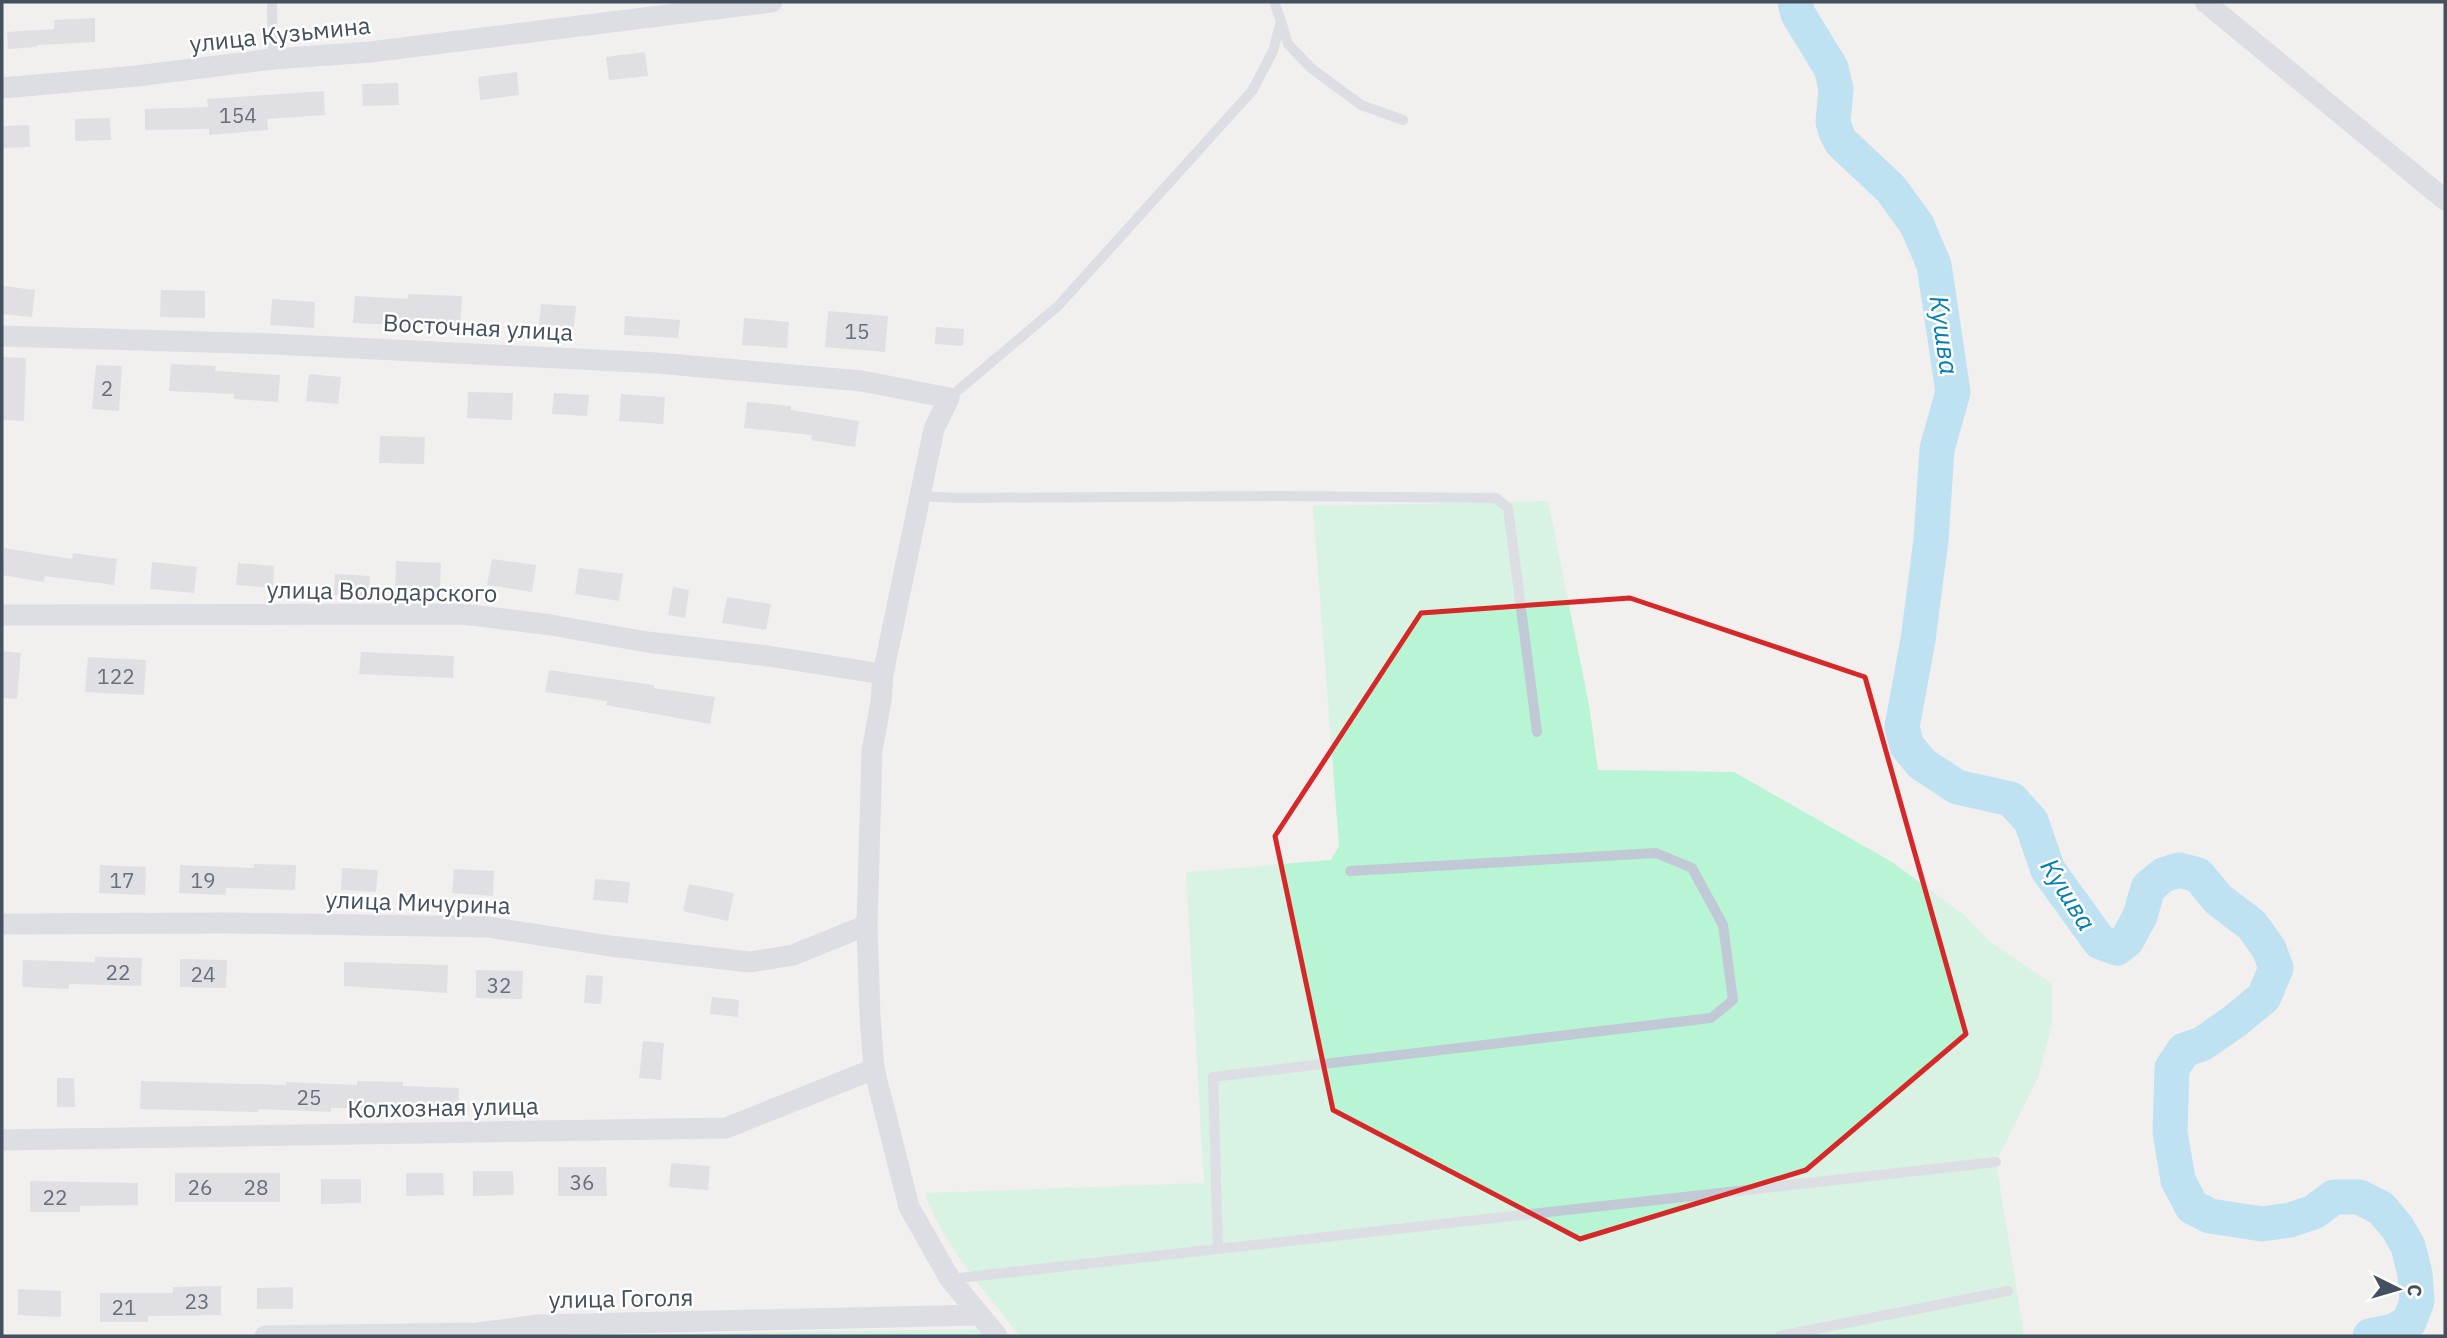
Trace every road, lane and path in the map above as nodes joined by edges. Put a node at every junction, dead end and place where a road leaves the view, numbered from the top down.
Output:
1 (272, 2) edge
2 (772, 2) edge
3 (1274, 2) edge
4 (2205, 2) edge
5 (1281, 21) junction
6 (273, 59) junction
7 (2, 88) edge
8 (1403, 120) dead end
9 (2445, 200) edge
10 (2, 336) edge
11 (949, 398) junction
12 (920, 496) junction
13 (2, 615) edge
14 (883, 674) junction
15 (1537, 732) dead end
16 (1350, 871) dead end
17 (2, 924) edge
18 (867, 925) junction
19 (874, 1069) junction
20 (2, 1140) edge
21 (1996, 1162) dead end
22 (1218, 1249) junction
23 (950, 1279) junction
24 (2008, 1291) dead end
25 (978, 1315) junction
26 (478, 1334) edge
27 (265, 1336) edge
28 (997, 1336) edge
29 (1780, 1336) edge

1 - 6 lane
2 - 6 street, улица Кузьмина
3 - 5 lane
4 - 9 street
5 - 8 lane
5 - 11 lane
6 - 7 street, улица Кузьмина
10 - 11 street, Восточная улица
11 - 12 street
12 - 14 street
12 - 15 lane
13 - 14 street, улица Володарского
14 - 18 street
16 - 22 lane
17 - 18 street, улица Мичурина
18 - 19 street
19 - 20 street, Колхозная улица
19 - 23 street
21 - 22 lane
22 - 23 lane
23 - 25 street
24 - 29 lane
25 - 26 street, улица Гоголя
25 - 28 street
26 - 27 street, улица Гоголя

